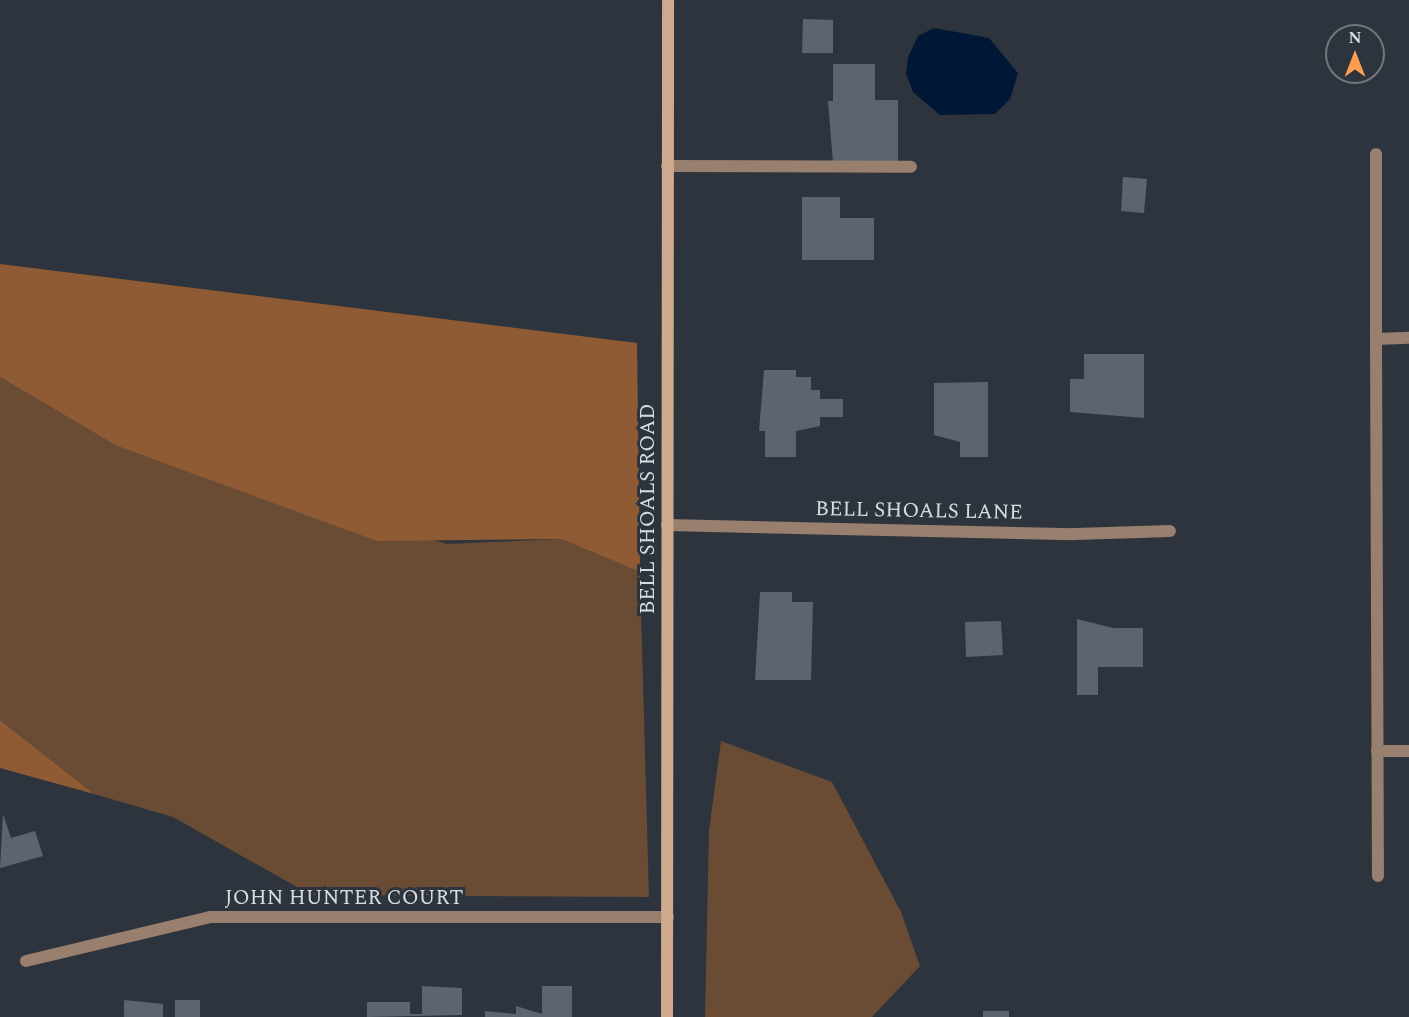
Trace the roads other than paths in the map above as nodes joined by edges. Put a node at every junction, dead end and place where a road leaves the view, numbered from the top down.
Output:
1 (668, 0) edge
2 (1376, 154) dead end
3 (667, 166) junction
4 (911, 167) dead end
5 (1409, 338) edge
6 (1376, 339) junction
7 (667, 525) junction
8 (1170, 531) dead end
9 (1377, 751) junction
10 (1409, 751) edge
11 (1378, 876) dead end
12 (668, 917) junction
13 (26, 961) dead end
14 (668, 1017) edge

1 - 3 main road, BELL SHOALS ROAD
2 - 6 street
3 - 4 street
3 - 7 main road, BELL SHOALS ROAD
5 - 6 street
6 - 9 street
7 - 8 street, BELL SHOALS LANE
7 - 12 main road, BELL SHOALS ROAD
9 - 10 street
9 - 11 street
12 - 13 street, JOHN HUNTER COURT
12 - 14 main road, BELL SHOALS ROAD

